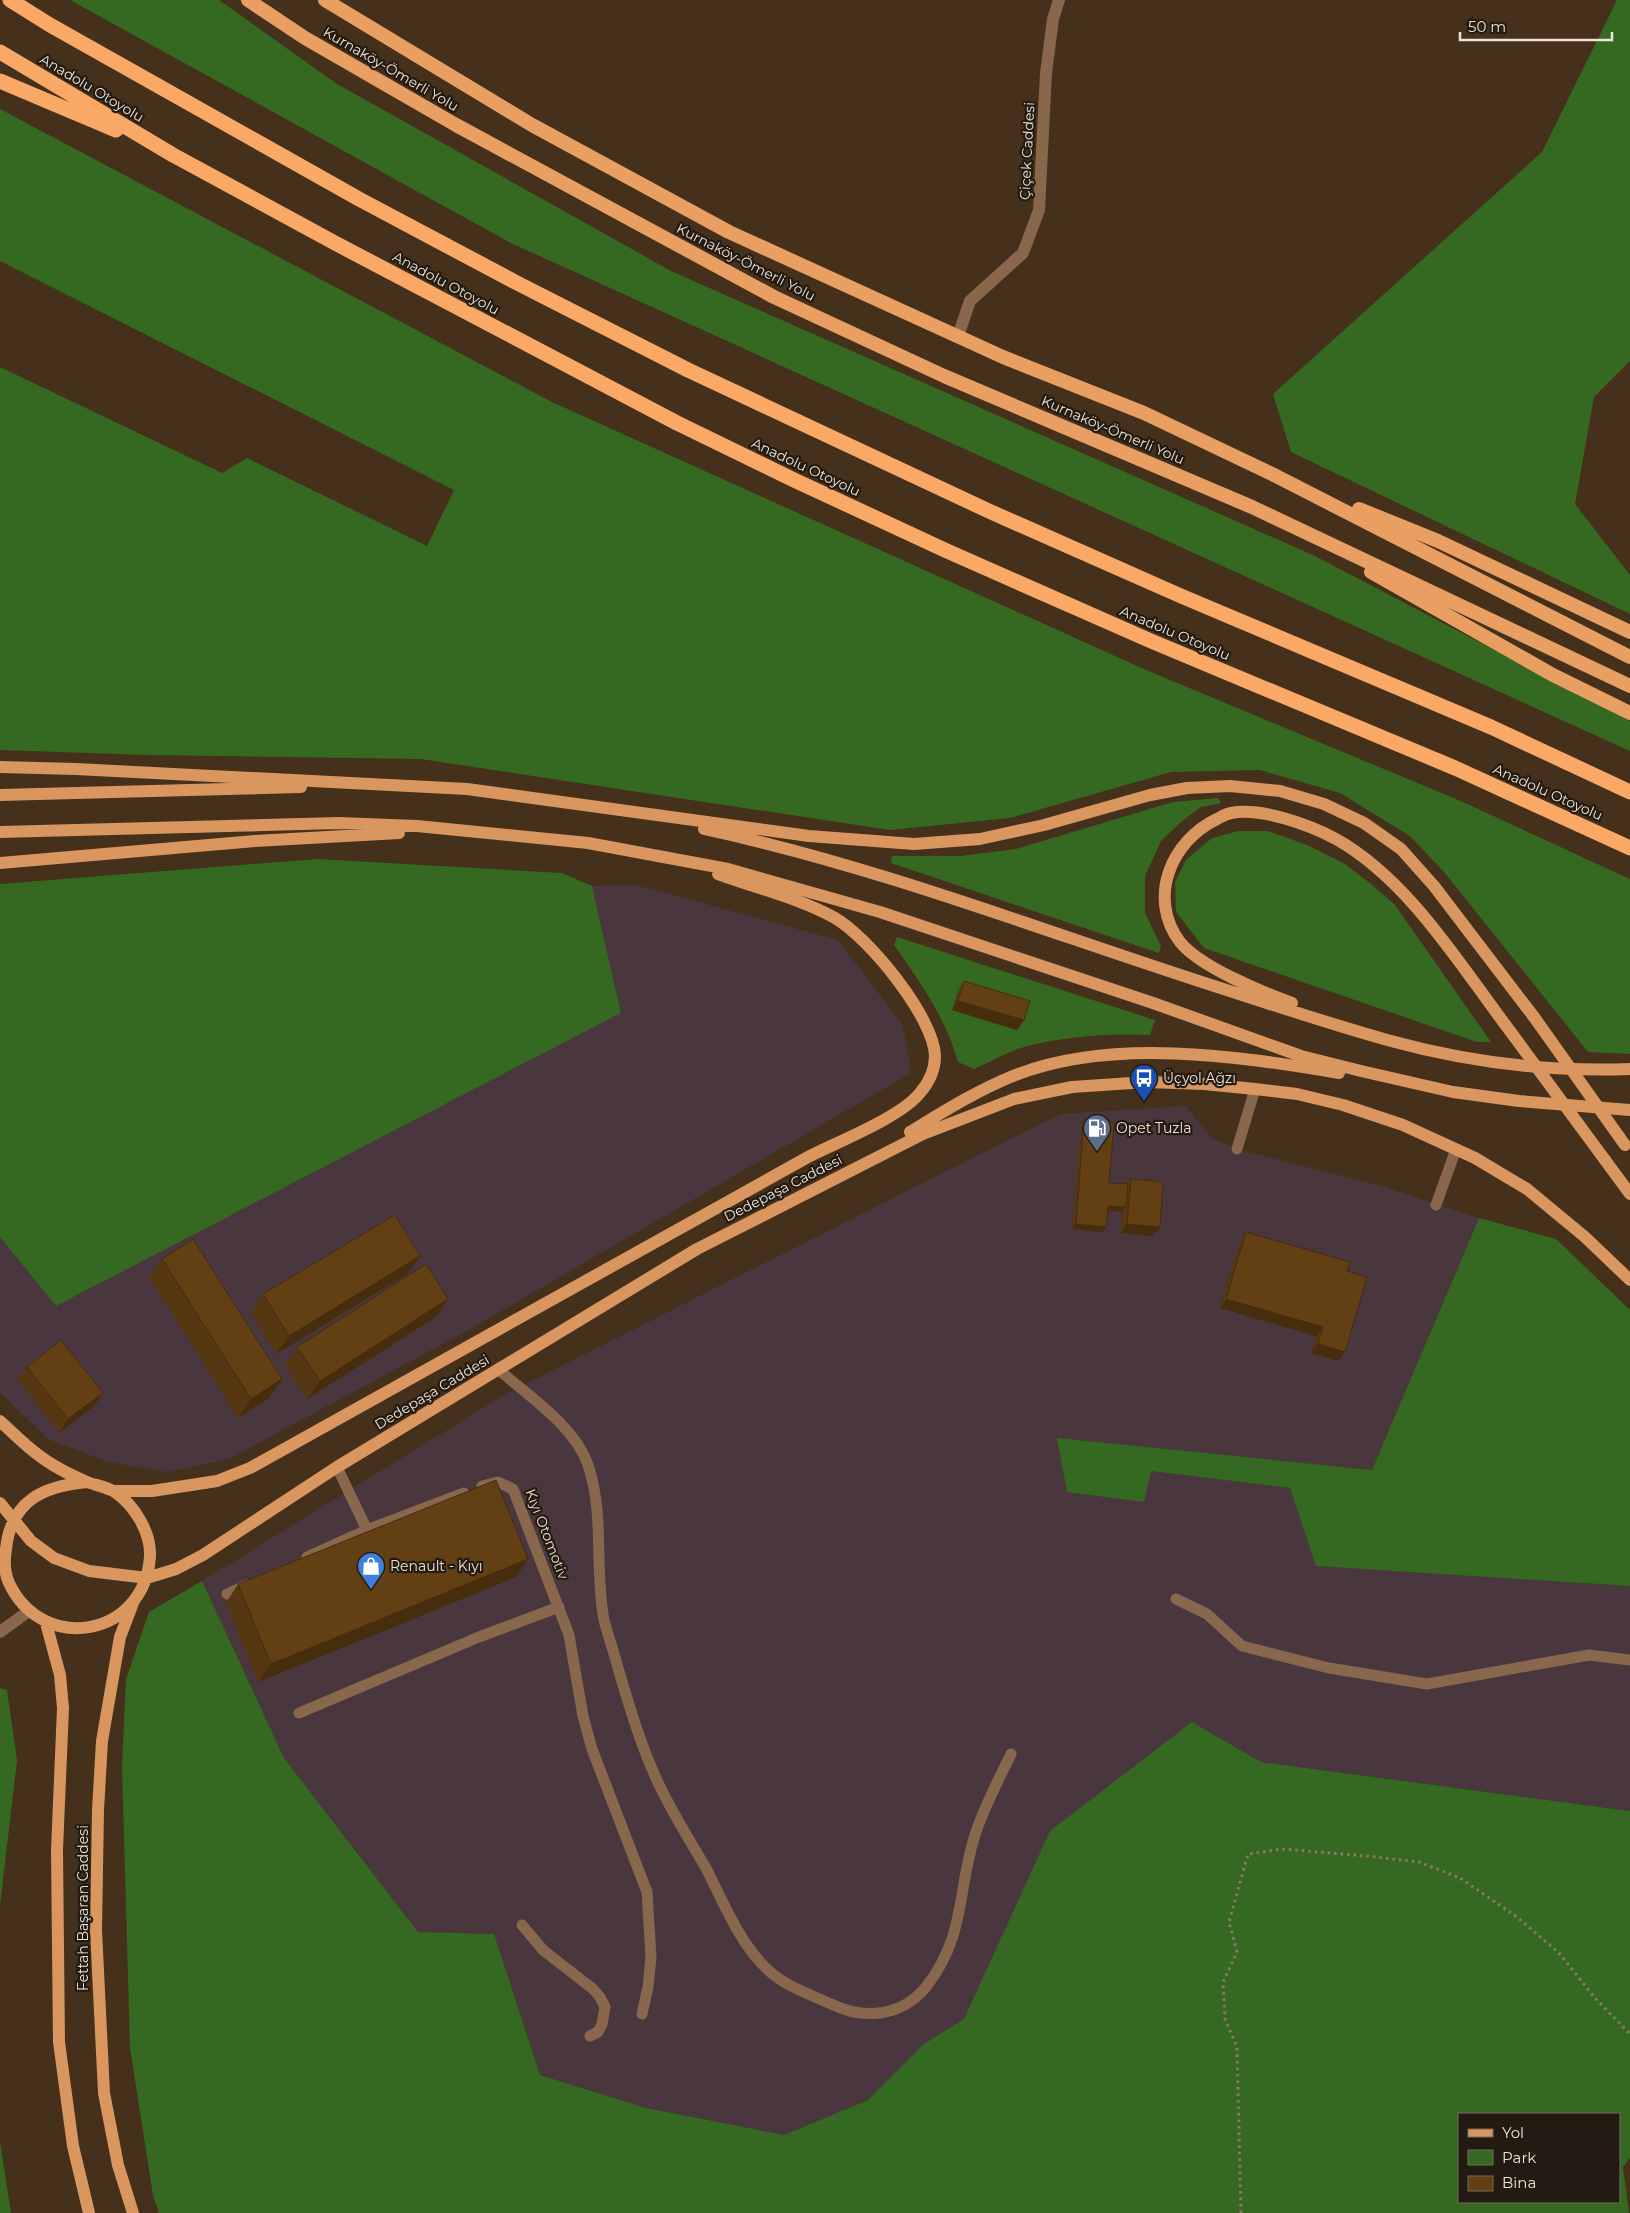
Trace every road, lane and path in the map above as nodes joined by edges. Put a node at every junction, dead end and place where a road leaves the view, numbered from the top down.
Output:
1 (10, 0) edge
2 (248, 0) edge
3 (325, 0) edge
4 (1058, 0) edge
5 (0, 52) edge
6 (0, 81) edge
7 (173, 155) junction
8 (958, 336) junction
9 (1272, 474) junction
10 (1252, 506) junction
11 (1630, 632) edge
12 (1630, 657) edge
13 (1630, 686) edge
14 (1630, 713) edge
15 (0, 767) edge
16 (398, 784) junction
17 (1630, 792) edge
18 (0, 795) edge
19 (534, 796) junction
20 (0, 832) edge
21 (501, 833) junction
22 (1630, 848) edge
23 (675, 859) junction
24 (0, 863) edge
25 (1392, 1042) junction
26 (1630, 1069) edge
27 (1255, 1089) junction
28 (1453, 1092) junction
29 (1630, 1110) edge
30 (1628, 1148) edge
31 (1237, 1149) dead end
32 (1456, 1149) junction
33 (824, 1184) junction
34 (1630, 1194) edge
35 (1436, 1205) dead end
36 (1630, 1280) edge
37 (498, 1369) junction
38 (0, 1421) edge
39 (337, 1467) junction
40 (87, 1482) junction
41 (114, 1491) junction
42 (0, 1503) edge
43 (13, 1520) junction
44 (367, 1530) junction
45 (297, 1562) edge
46 (147, 1578) junction
47 (262, 1578) edge
48 (226, 1594) dead end
49 (1176, 1599) dead end
50 (133, 1603) junction
51 (559, 1607) junction
52 (29, 1611) junction
53 (46, 1622) junction
54 (0, 1632) edge
55 (1630, 1660) edge
56 (299, 1712) dead end
57 (1011, 1754) dead end
58 (522, 1925) dead end
59 (642, 2014) dead end
60 (1630, 2034) edge
61 (590, 2036) dead end
62 (89, 2213) edge
63 (133, 2213) edge
64 (1241, 2213) edge

1 - 17 highway
2 - 10 highway, Kurnaköy-Ömerli Yolu
3 - 8 highway, Kurnaköy-Ömerli Yolu
4 - 8 street, Çiçek Caddesi
5 - 7 highway, Anadolu Otoyolu
6 - 7 highway
7 - 22 highway, Anadolu Otoyolu
8 - 9 highway, Kurnaköy-Ömerli Yolu
9 - 11 highway
9 - 12 highway
10 - 13 highway
10 - 14 highway
15 - 16 main road
16 - 18 main road
16 - 19 main road
19 - 25 main road
19 - 30 main road, bridge
20 - 21 main road
21 - 23 main road
21 - 24 main road
23 - 28 main road
23 - 41 main road, Dedepaşa Caddesi
25 - 26 main road
25 - 34 main road, bridge
27 - 31 lane
27 - 32 main road, Dedepaşa Caddesi
27 - 33 main road, Dedepaşa Caddesi
28 - 29 main road
28 - 33 main road
32 - 35 lane
32 - 36 main road, Dedepaşa Caddesi
33 - 37 main road, Dedepaşa Caddesi
37 - 39 main road, Dedepaşa Caddesi
37 - 57 lane
38 - 40 main road
39 - 44 lane
39 - 46 main road, Dedepaşa Caddesi
40 - 41 main road
40 - 43 main road
41 - 46 main road
42 - 43 main road, Dedepaşa Caddesi
43 - 46 main road, Dedepaşa Caddesi
43 - 52 main road
44 - 45 lane, Kıyı Otomotiv
44 - 51 lane, Kıyı Otomotiv
46 - 50 main road
47 - 48 lane
49 - 55 lane
50 - 53 main road
50 - 63 main road, Fettah Başaran Caddesi
51 - 56 lane
51 - 59 lane, Kıyı Otomotiv
52 - 53 main road
52 - 54 street
53 - 62 main road
58 - 61 lane
60 - 64 path

